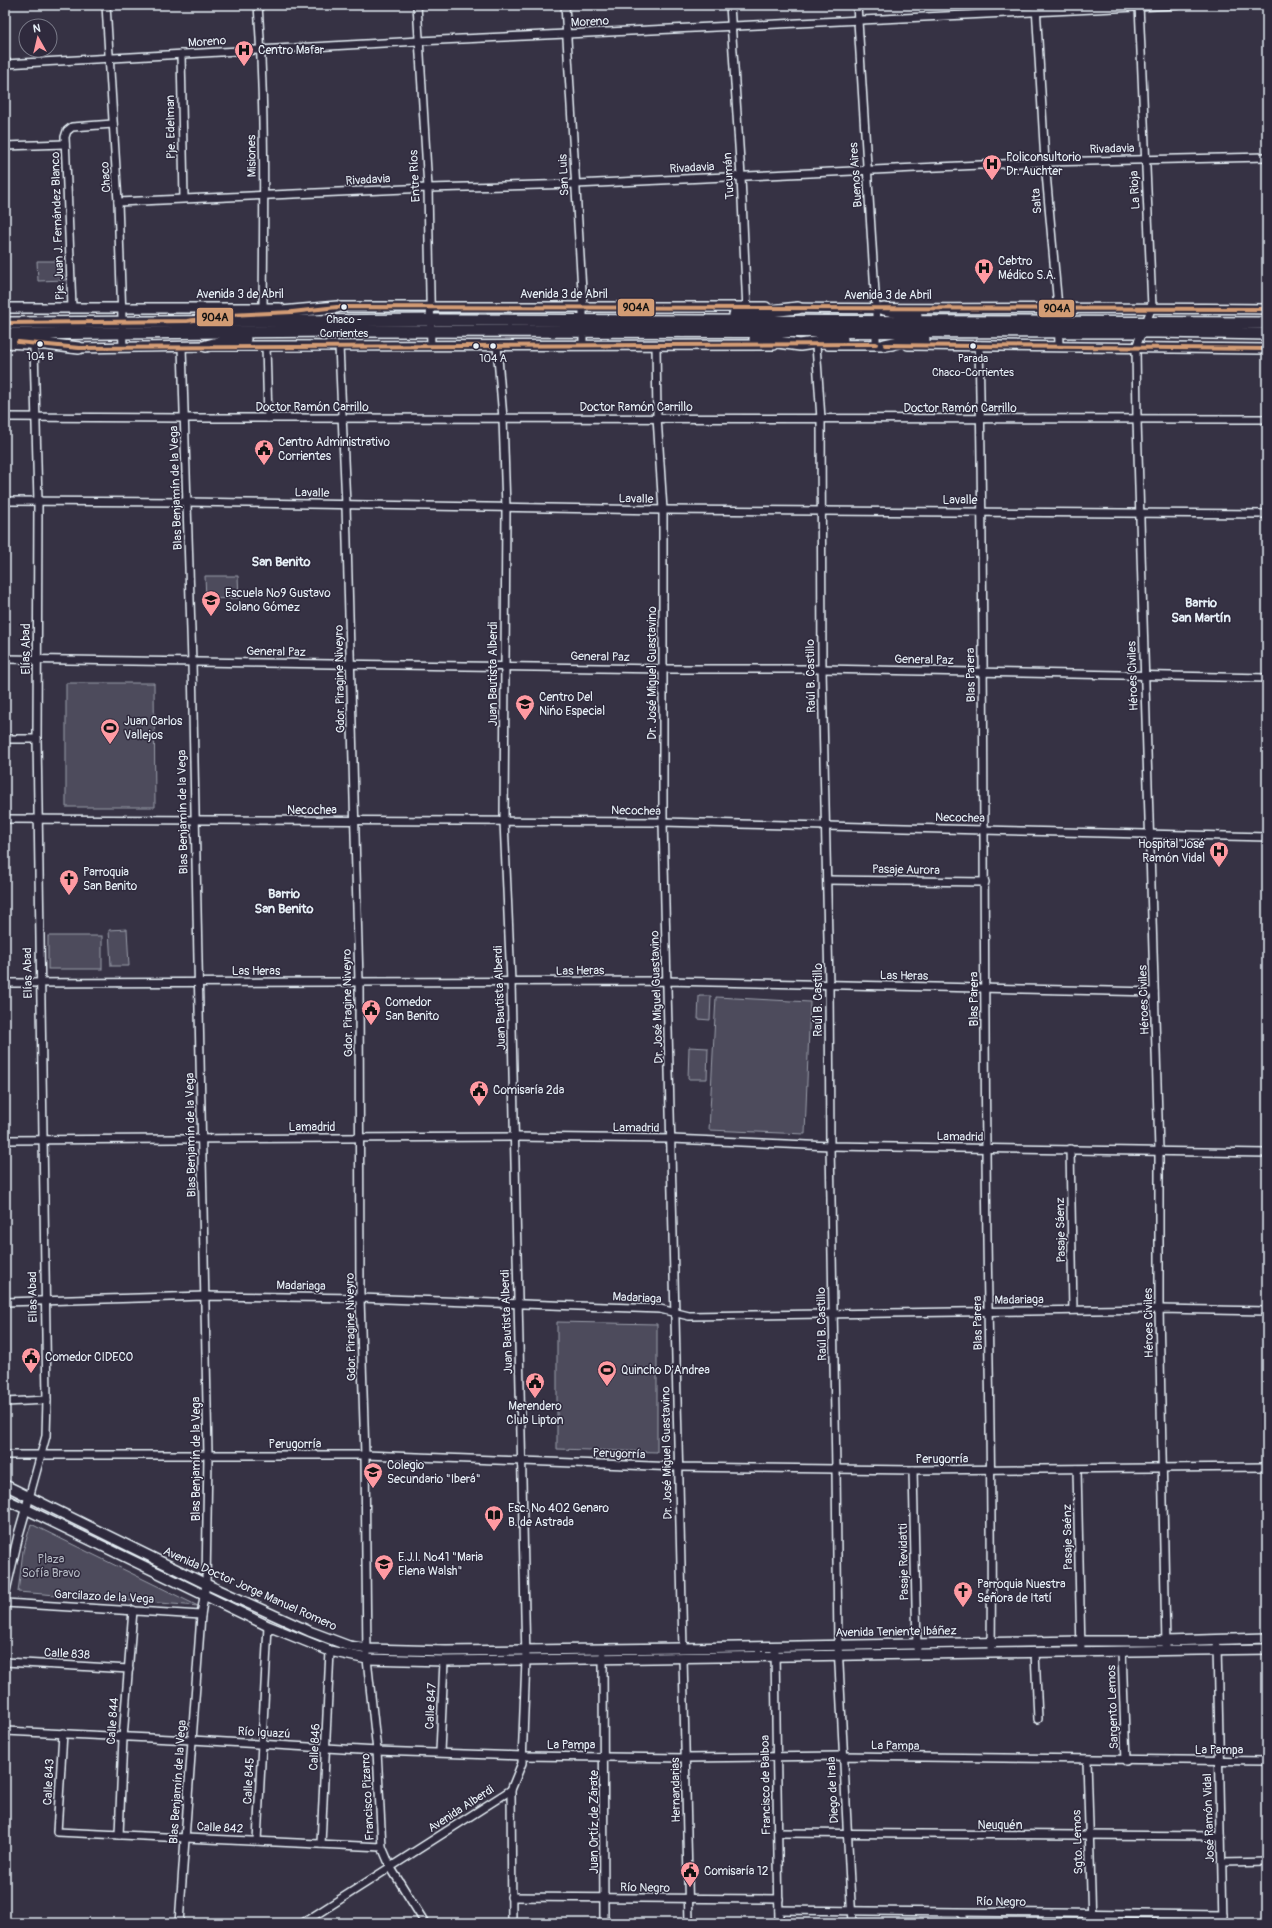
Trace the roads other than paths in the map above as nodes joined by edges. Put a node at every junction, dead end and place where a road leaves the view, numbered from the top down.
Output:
1 (106, 5) edge
2 (258, 5) edge
3 (417, 5) edge
4 (565, 5) edge
5 (730, 5) edge
6 (857, 5) edge
7 (1177, 5) edge
8 (1139, 6) edge
9 (1036, 9) edge
10 (858, 19) junction
11 (731, 26) junction
12 (567, 34) junction
13 (419, 41) junction
14 (261, 49) junction
15 (181, 54) junction
16 (109, 60) junction
17 (5, 64) edge
18 (113, 124) junction
19 (65, 144) junction
20 (5, 146) edge
21 (1267, 157) edge
22 (1145, 158) junction
23 (1045, 162) junction
24 (867, 170) junction
25 (741, 177) junction
26 (576, 184) junction
27 (428, 188) junction
28 (264, 196) junction
29 (184, 198) junction
30 (118, 202) junction
31 (583, 306) junction
32 (122, 307) junction
33 (337, 307) junction
34 (430, 307) junction
35 (1152, 307) junction
36 (5, 308) edge
37 (72, 308) junction
38 (263, 308) junction
39 (798, 308) joint
40 (1058, 308) junction
41 (880, 309) junction
42 (1267, 309) edge
43 (5, 316) edge
44 (118, 321) junction
45 (187, 321) junction
46 (430, 321) junction
47 (1146, 321) junction
48 (5, 323) edge
49 (1267, 323) edge
50 (583, 326) junction
51 (747, 326) junction
52 (1009, 326) junction
53 (650, 327) junction
54 (1058, 327) junction
55 (341, 331) junction
56 (431, 332) junction
57 (1141, 332) junction
58 (122, 333) junction
59 (5, 334) edge
60 (1267, 334) edge
61 (878, 336) junction
62 (5, 342) edge
63 (583, 345) junction
64 (656, 345) junction
65 (800, 345) junction
66 (816, 345) junction
67 (979, 345) junction
68 (182, 346) junction
69 (206, 346) junction
70 (266, 346) junction
71 (339, 346) junction
72 (431, 346) junction
73 (497, 346) junction
74 (1059, 346) junction
75 (5, 347) edge
76 (123, 347) junction
77 (1136, 347) junction
78 (34, 348) junction
79 (79, 348) junction
80 (1267, 348) edge
81 (37, 416) junction
82 (5, 417) edge
83 (657, 417) junction
84 (185, 418) junction
85 (268, 418) junction
86 (344, 418) junction
87 (503, 418) junction
88 (980, 418) junction
89 (1267, 418) edge
90 (821, 419) junction
91 (1137, 420) junction
92 (5, 501) edge
93 (38, 502) junction
94 (188, 502) junction
95 (346, 505) junction
96 (506, 508) junction
97 (663, 510) junction
98 (821, 511) junction
99 (981, 511) junction
100 (1139, 512) junction
101 (1267, 514) edge
102 (5, 659) edge
103 (38, 659) junction
104 (192, 662) junction
105 (350, 664) junction
106 (504, 666) junction
107 (663, 669) junction
108 (822, 669) junction
109 (982, 672) junction
110 (1144, 676) junction
111 (1267, 678) edge
112 (5, 739) edge
113 (38, 739) junction
114 (5, 819) edge
115 (38, 820) junction
116 (354, 820) junction
117 (194, 821) junction
118 (504, 821) junction
119 (664, 822) junction
120 (826, 826) junction
121 (985, 829) junction
122 (1150, 833) junction
123 (1267, 837) edge
124 (827, 880) junction
125 (985, 882) junction
126 (359, 981) junction
127 (666, 981) junction
128 (198, 982) junction
129 (511, 982) junction
130 (5, 983) edge
131 (40, 983) junction
132 (829, 985) junction
133 (985, 989) junction
134 (1154, 992) junction
135 (514, 1137) junction
136 (202, 1138) junction
137 (360, 1138) junction
138 (43, 1139) junction
139 (5, 1140) edge
140 (672, 1140) junction
141 (830, 1146) junction
142 (986, 1149) junction
143 (1070, 1149) junction
144 (1159, 1150) junction
145 (1267, 1153) edge
146 (205, 1296) junction
147 (360, 1298) junction
148 (45, 1301) junction
149 (5, 1302) edge
150 (518, 1305) junction
151 (1159, 1309) junction
152 (1073, 1310) junction
153 (989, 1312) junction
154 (1267, 1312) edge
155 (674, 1313) junction
156 (832, 1315) junction
157 (47, 1400) junction
158 (5, 1402) edge
159 (42, 1454) junction
160 (5, 1455) edge
161 (208, 1455) junction
162 (365, 1455) junction
163 (522, 1462) junction
164 (678, 1467) junction
165 (1267, 1467) edge
166 (1163, 1468) junction
167 (836, 1469) junction
168 (1077, 1469) junction
169 (913, 1470) junction
170 (992, 1470) junction
171 (5, 1485) edge
172 (29, 1498) junction
173 (5, 1499) edge
174 (26, 1510) junction
175 (206, 1584) junction
176 (5, 1593) edge
177 (204, 1596) junction
178 (5, 1603) edge
179 (133, 1610) junction
180 (202, 1614) junction
181 (268, 1626) junction
182 (1267, 1638) edge
183 (1217, 1640) junction
184 (1080, 1641) junction
185 (1166, 1641) junction
186 (991, 1643) junction
187 (917, 1644) junction
188 (368, 1649) junction
189 (603, 1649) junction
190 (1267, 1649) edge
191 (526, 1650) junction
192 (838, 1650) junction
193 (1216, 1650) junction
194 (330, 1651) junction
195 (775, 1651) junction
196 (1166, 1651) junction
197 (991, 1652) junction
198 (1035, 1652) junction
199 (1081, 1652) junction
200 (1122, 1652) junction
201 (683, 1653) junction
202 (917, 1654) junction
203 (367, 1659) junction
204 (603, 1659) junction
205 (526, 1660) junction
206 (444, 1661) junction
207 (5, 1662) edge
208 (128, 1668) junction
209 (1038, 1719) dead end
210 (5, 1731) edge
211 (62, 1733) junction
212 (123, 1738) junction
213 (192, 1740) junction
214 (261, 1744) junction
215 (326, 1748) junction
216 (377, 1751) junction
217 (440, 1752) junction
218 (523, 1756) junction
219 (604, 1756) junction
220 (842, 1756) junction
221 (777, 1757) junction
222 (686, 1758) junction
223 (1087, 1760) junction
224 (1126, 1761) junction
225 (1267, 1761) edge
226 (1219, 1762) junction
227 (511, 1790) junction
228 (57, 1832) joint
229 (778, 1833) junction
230 (119, 1835) junction
231 (847, 1835) junction
232 (1089, 1836) junction
233 (1221, 1836) junction
234 (185, 1837) junction
235 (257, 1841) junction
236 (321, 1844) junction
237 (382, 1847) junction
238 (1267, 1862) edge
239 (1222, 1863) junction
240 (391, 1868) junction
241 (512, 1897) junction
242 (605, 1898) junction
243 (779, 1899) junction
244 (689, 1900) junction
245 (779, 1910) junction
246 (852, 1911) junction
247 (963, 1913) junction
248 (1092, 1914) junction
249 (1223, 1915) junction
250 (179, 1923) edge
251 (303, 1923) edge
252 (425, 1923) edge
253 (512, 1923) edge
254 (604, 1923) edge
255 (689, 1923) edge
256 (779, 1923) edge
257 (852, 1923) edge
258 (963, 1923) edge
259 (1092, 1923) edge
260 (1223, 1923) edge

1 - 16 street, Chaco
2 - 14 street, Misiones
3 - 13 street, Entre Ríos
4 - 12 street, San Luis
5 - 11 street, Tucumán
6 - 10 street, Buenos Aires
7 - 8 street, Moreno
8 - 9 street, Moreno
8 - 22 street, La Rioja
9 - 10 street, Moreno
9 - 23 street, Salta
10 - 11 street, Moreno
10 - 24 street, Buenos Aires
11 - 12 street, Moreno
11 - 25 street, Tucumán
12 - 13 street, Moreno
12 - 26 street, San Luis
13 - 14 street, Moreno
13 - 27 street, Entre Ríos
14 - 15 street, Moreno
14 - 28 street, Misiones
15 - 16 street, Moreno
15 - 29 street, Pje. Edelman
16 - 17 street, Moreno
16 - 18 street, Chaco
18 - 19 street
18 - 30 street, Chaco
19 - 20 street
19 - 37 street, Pje. Juan J. Fernández Blanco
21 - 22 street, Rivadavia
22 - 23 street, Rivadavia
22 - 35 street, La Rioja
23 - 24 street, Rivadavia
23 - 40 street, Salta
24 - 25 street, Rivadavia
24 - 41 street, Buenos Aires
25 - 26 street, Rivadavia
25 - 51 street, Tucumán
26 - 27 street, Rivadavia
26 - 31 street, San Luis
27 - 28 street, Rivadavia
27 - 34 street, Entre Ríos
28 - 29 street, Rivadavia
28 - 38 street, Misiones
29 - 30 street, Rivadavia
30 - 32 street, Chaco
31 - 34 main road, Avenida 3 de Abril
31 - 50 street, San Luis
31 - 51 main road, Avenida 3 de Abril
32 - 37 main road, Avenida 3 de Abril
32 - 38 main road, Avenida 3 de Abril
32 - 44 street, Chaco
33 - 34 main road, Avenida 3 de Abril
33 - 38 main road, Avenida 3 de Abril
33 - 45 highway
34 - 46 street, Entre Ríos
35 - 40 main road, Avenida 3 de Abril
35 - 42 main road, Avenida 3 de Abril
35 - 47 street, La Rioja
36 - 37 main road, Avenida 3 de Abril
39 - 41 main road, Avenida 3 de Abril
39 - 51 highway
40 - 41 main road, Avenida 3 de Abril
40 - 54 street, Salta
41 - 52 highway
41 - 61 street, Buenos Aires
43 - 44 highway
44 - 45 highway
44 - 48 highway
44 - 58 street, Chaco
45 - 46 highway
46 - 50 highway
46 - 56 street, Entre Ríos
47 - 49 highway, Avenida 3 de Abril
47 - 54 highway, Avenida 3 de Abril
47 - 57 street, La Rioja
50 - 53 highway
50 - 56 highway
50 - 63 street, San Luis
51 - 53 highway
51 - 53 highway
51 - 61 highway, Avenida 3 de Abril
51 - 64 main road, Avenida 3 de Abril
51 - 65 highway
52 - 54 highway, Avenida 3 de Abril
52 - 61 highway, Avenida 3 de Abril
52 - 61 highway
54 - 57 highway, Avenida 3 de Abril
54 - 74 street, Salta
55 - 56 highway
55 - 58 highway
55 - 69 highway
56 - 72 street, Entre Ríos
57 - 60 highway, Avenida 3 de Abril
57 - 77 street, La Rioja
58 - 59 highway
58 - 76 street, Chaco
61 - 65 highway
61 - 66 main road, Avenida 3 de Abril
61 - 67 main road, Avenida 3 de Abril
62 - 79 highway
63 - 64 main road, Avenida 3 de Abril
63 - 73 main road, Avenida 3 de Abril
64 - 83 street, Dr. José Miguel Guastavino
65 - 66 main road, Avenida 3 de Abril
66 - 90 street, Raúl B. Castillo
67 - 74 main road, Avenida 3 de Abril
67 - 88 street, Blas Parera
68 - 69 main road, Avenida 3 de Abril
68 - 76 main road, Avenida 3 de Abril
68 - 84 street, Blas Benjamín de la Vega
69 - 70 main road, Avenida 3 de Abril
70 - 71 main road, Avenida 3 de Abril
70 - 85 street
71 - 72 main road, Avenida 3 de Abril
71 - 86 street, Gdor. Piragine Niveyro
72 - 73 main road, Avenida 3 de Abril
73 - 87 street, Juan Bautista Alberdi
74 - 77 main road, Avenida 3 de Abril
75 - 78 main road, Avenida 3 de Abril
76 - 79 main road, Avenida 3 de Abril
77 - 80 main road, Avenida 3 de Abril
77 - 91 street, Héroes Civiles
78 - 79 main road, Avenida 3 de Abril
78 - 81 street, Elías Abad
81 - 82 street, Doctor Ramón Carrillo
81 - 84 street, Doctor Ramón Carrillo
81 - 93 street, Elías Abad
83 - 87 street, Doctor Ramón Carrillo
83 - 90 street, Doctor Ramón Carrillo
83 - 97 street, Dr. José Miguel Guastavino
84 - 85 street, Doctor Ramón Carrillo
84 - 94 street, Blas Benjamín de la Vega
85 - 86 street, Doctor Ramón Carrillo
86 - 87 street, Doctor Ramón Carrillo
86 - 95 street, Gdor. Piragine Niveyro
87 - 96 street, Juan Bautista Alberdi
88 - 90 street, Doctor Ramón Carrillo
88 - 91 street, Doctor Ramón Carrillo
88 - 99 street, Blas Parera
89 - 91 street, Doctor Ramón Carrillo
90 - 98 street, Raúl B. Castillo
91 - 100 street, Héroes Civiles
92 - 93 street, Lavalle
93 - 94 street, Lavalle
93 - 103 street, Elías Abad
94 - 95 street, Lavalle
94 - 104 street, Blas Benjamín de la Vega
95 - 96 street, Lavalle
95 - 105 street, Gdor. Piragine Niveyro
96 - 97 street, Lavalle
96 - 106 street, Juan Bautista Alberdi
97 - 98 street, Lavalle
97 - 107 street, Dr. José Miguel Guastavino
98 - 99 street, Lavalle
98 - 108 street, Raúl B. Castillo
99 - 100 street, Lavalle
99 - 109 street, Blas Parera
100 - 101 street, Lavalle
100 - 110 street, Héroes Civiles
102 - 103 street, General Paz
103 - 104 street, General Paz
103 - 113 street, Elías Abad
104 - 105 street, General Paz
104 - 117 street, Blas Benjamín de la Vega
105 - 106 street, General Paz
105 - 116 street, Gdor. Piragine Niveyro
106 - 107 street, General Paz
106 - 118 street, Juan Bautista Alberdi
107 - 108 street, General Paz
107 - 119 street, Dr. José Miguel Guastavino
108 - 109 street, General Paz
108 - 120 street, Raúl B. Castillo
109 - 110 street, General Paz
109 - 121 street, Blas Parera
110 - 111 street, General Paz
110 - 122 street, Héroes Civiles
112 - 113 street
113 - 115 street, Elías Abad
114 - 115 street, Necochea
115 - 117 street, Necochea
115 - 131 street, Elías Abad
116 - 117 street, Necochea
116 - 118 street, Necochea
116 - 126 street, Gdor. Piragine Niveyro
117 - 128 street, Blas Benjamín de la Vega
118 - 119 street, Necochea
118 - 129 street, Juan Bautista Alberdi
119 - 120 street, Necochea
119 - 127 street, Dr. José Miguel Guastavino
120 - 121 street, Necochea
120 - 124 street, Raúl B. Castillo
121 - 122 street, Necochea
121 - 125 street, Blas Parera
122 - 123 street, Necochea
122 - 134 street, Héroes Civiles
124 - 125 street, Pasaje Aurora
124 - 132 street, Raúl B. Castillo
125 - 133 street, Blas Parera
126 - 128 street, Las Heras
126 - 129 street, Las Heras
126 - 137 street, Gdor. Piragine Niveyro
127 - 129 street, Las Heras
127 - 132 street, Las Heras
127 - 140 street, Dr. José Miguel Guastavino
128 - 131 street, Las Heras
128 - 136 street, Blas Benjamín de la Vega
129 - 135 street, Juan Bautista Alberdi
130 - 131 street, Las Heras
131 - 138 street, Elías Abad
132 - 133 street, Las Heras
132 - 141 street, Raúl B. Castillo
133 - 134 street, Las Heras
133 - 142 street, Blas Parera
134 - 144 street, Héroes Civiles
135 - 137 street, Lamadrid
135 - 140 street, Lamadrid
135 - 150 street, Juan Bautista Alberdi
136 - 137 street, Lamadrid
136 - 138 street, Lamadrid
136 - 146 street, Blas Benjamín de la Vega
137 - 147 street, Gdor. Piragine Niveyro
138 - 139 street, Lamadrid
138 - 148 street, Elías Abad
140 - 141 street, Lamadrid
140 - 155 street, Dr. José Miguel Guastavino
141 - 142 street, Lamadrid
141 - 156 street, Raúl B. Castillo
142 - 143 street, Lamadrid
142 - 153 street, Blas Parera
143 - 144 street, Lamadrid
143 - 152 street, Pasaje Sáenz
144 - 145 street, Lamadrid
144 - 151 street, Héroes Civiles
146 - 147 street, Madariaga
146 - 148 street, Madariaga
146 - 161 street, Blas Benjamín de la Vega
147 - 150 street, Madariaga
147 - 162 street, Gdor. Piragine Niveyro
148 - 149 street, Madariaga
148 - 157 street, Elías Abad
150 - 155 street, Madariaga
150 - 163 street, Juan Bautista Alberdi
151 - 152 street, Madariaga
151 - 154 street, Madariaga
151 - 166 street, Héroes Civiles
152 - 153 street, Madariaga
153 - 156 street, Madariaga
153 - 170 street, Blas Parera
155 - 156 street, Madariaga
155 - 164 street, Dr. José Miguel Guastavino
156 - 167 street, Raúl B. Castillo
157 - 158 street
157 - 159 street, Elías Abad
159 - 160 street, Perugorría
159 - 161 street, Perugorría
159 - 172 street, Elías Abad
161 - 162 street, Perugorría
161 - 175 street, Blas Benjamín de la Vega
162 - 163 street, Perugorría
162 - 188 street, Gdor. Piragine Niveyro
163 - 164 street, Perugorría
163 - 191 street, Juan Bautista Alberdi
164 - 167 street, Perugorría
164 - 201 street, Dr. José Miguel Guastavino
165 - 166 street, Perugorría
166 - 168 street, Perugorría
166 - 185 street, Héroes Civiles
167 - 169 street, Perugorría
167 - 192 street, Raúl B. Castillo
168 - 170 street, Perugorría
168 - 184 street, Pasaje Saénz
169 - 170 street, Perugorría
169 - 187 street, Pasaje Revidatti
170 - 186 street, Blas Parera
171 - 172 main road, Avenida Doctor Jorge Manuel Romero
172 - 174 street, Elías Abad
172 - 175 main road, Avenida Doctor Jorge Manuel Romero
173 - 174 main road, Avenida Doctor Jorge Manuel Romero
174 - 176 street, Elías Abad
174 - 177 main road, Avenida Doctor Jorge Manuel Romero
175 - 177 street, Blas Benjamín de la Vega
175 - 188 main road, Avenida Doctor Jorge Manuel Romero
177 - 180 street, Blas Benjamín de la Vega
177 - 181 main road, Avenida Doctor Jorge Manuel Romero
178 - 179 street, Garcilazo de la Vega
179 - 180 street, Garcilazo de la Vega
179 - 208 street, Calle 844
180 - 213 street, Blas Benjamín de la Vega
181 - 194 main road, Avenida Doctor Jorge Manuel Romero
181 - 214 street, Calle 845
182 - 183 main road, Avenida Teniente Ibáñez
183 - 185 main road, Avenida Teniente Ibáñez
183 - 193 street, José Ramón Vidal
184 - 185 main road, Avenida Teniente Ibáñez
184 - 186 main road, Avenida Teniente Ibáñez
184 - 199 street, Pasaje Saénz
185 - 196 street, Héroes Civiles
186 - 187 main road, Avenida Teniente Ibáñez
186 - 197 street, Blas Parera
187 - 192 main road, Avenida Teniente Ibáñez
187 - 202 street, Pasaje Revidatti
188 - 191 main road, Avenida Doctor Jorge Manuel Romero
188 - 203 street, Gdor. Piragine Niveyro
189 - 191 main road, Avenida Teniente Ibáñez
189 - 201 main road, Avenida Teniente Ibáñez
189 - 204 street, Juan Ortíz de Zárate
190 - 193 main road, Avenida Teniente Ibáñez
191 - 205 street, Avenida Alberdi
192 - 195 main road, Avenida Teniente Ibáñez
192 - 202 main road, Avenida Teniente Ibáñez
192 - 220 street, Diego de Irala
193 - 196 main road, Avenida Teniente Ibáñez
193 - 226 street, José Ramón Vidal
194 - 203 main road, Avenida Doctor Jorge Manuel Romero
194 - 215 street, Calle 846
195 - 201 main road, Avenida Teniente Ibáñez
195 - 221 street, Francisco de Balboa
196 - 200 main road, Avenida Teniente Ibáñez
197 - 198 main road, Avenida Teniente Ibáñez
197 - 202 main road, Avenida Teniente Ibáñez
198 - 199 main road, Avenida Teniente Ibáñez
198 - 209 street
199 - 200 main road, Avenida Teniente Ibáñez
200 - 224 street, Sargento Lemos
201 - 204 main road, Avenida Teniente Ibáñez
201 - 222 street, Hernandarias
203 - 206 main road, Avenida Doctor Jorge Manuel Romero
203 - 216 street, Francisco Pizarro
204 - 205 main road, Avenida Teniente Ibáñez
204 - 219 street, Juan Ortíz de Zárate
205 - 206 main road, Avenida Doctor Jorge Manuel Romero
205 - 218 street, Avenida Alberdi
206 - 217 street, Calle 847
207 - 208 street, Calle 838
208 - 212 street, Calle 844
210 - 211 street, Río Iguazú
211 - 212 street, Río Iguazú
211 - 228 street, Calle 843
212 - 213 street, Río Iguazú
212 - 230 street, Calle 844
213 - 214 street, Río Iguazú
213 - 234 street, Blas Benjamín de la Vega
214 - 215 street, Río Iguazú
214 - 235 street, Calle 845
215 - 216 street, Río Iguazú
215 - 236 street, Calle 846
216 - 217 street, Río Iguazú
216 - 237 street, Francisco Pizarro
217 - 218 street, Río Iguazú
218 - 219 street, La Pampa
218 - 227 street, Avenida Alberdi
219 - 222 street, La Pampa
219 - 242 street, Juan Ortíz de Zárate
220 - 221 street, La Pampa
220 - 223 street, La Pampa
220 - 231 street, Diego de Irala
221 - 222 street, La Pampa
221 - 229 street, Francisco de Balboa
222 - 244 street, Hernandarias
223 - 224 street, La Pampa
223 - 232 street, Sgto. Lemos
224 - 226 street, La Pampa
225 - 226 street, La Pampa
226 - 233 street, José Ramón Vidal
227 - 240 street, Avenida Alberdi
227 - 241 street
228 - 230 street, Calle 842
229 - 231 street, Neuquén
229 - 243 street, Francisco de Balboa
230 - 234 street, Calle 842
231 - 232 street, Neuquén
231 - 246 street, Diego de Irala
232 - 233 street, Neuquén
232 - 248 street, Sgto. Lemos
233 - 239 street, José Ramón Vidal
234 - 235 street, Calle 842
234 - 250 street, Blas Benjamín de la Vega
235 - 236 street, Calle 842
236 - 237 street, Calle 842
237 - 240 street, Francisco Pizarro
238 - 239 street
239 - 249 street, José Ramón Vidal
240 - 251 street, Avenida Alberdi
240 - 252 street, Francisco Pizarro
241 - 242 street, Río Negro
241 - 253 street
242 - 244 street, Río Negro
242 - 254 street, Juan Ortíz de Zárate
243 - 244 street, Río Negro
243 - 245 street, Francisco de Balboa
244 - 255 street, Hernandarias
245 - 246 street, Río Negro
245 - 256 street, Francisco de Balboa
246 - 247 street, Río Negro
246 - 257 street, Diego de Irala
247 - 248 street, Río Negro
247 - 258 street
248 - 249 street, Río Negro
248 - 259 street, Sgto. Lemos
249 - 260 street, José Ramón Vidal

